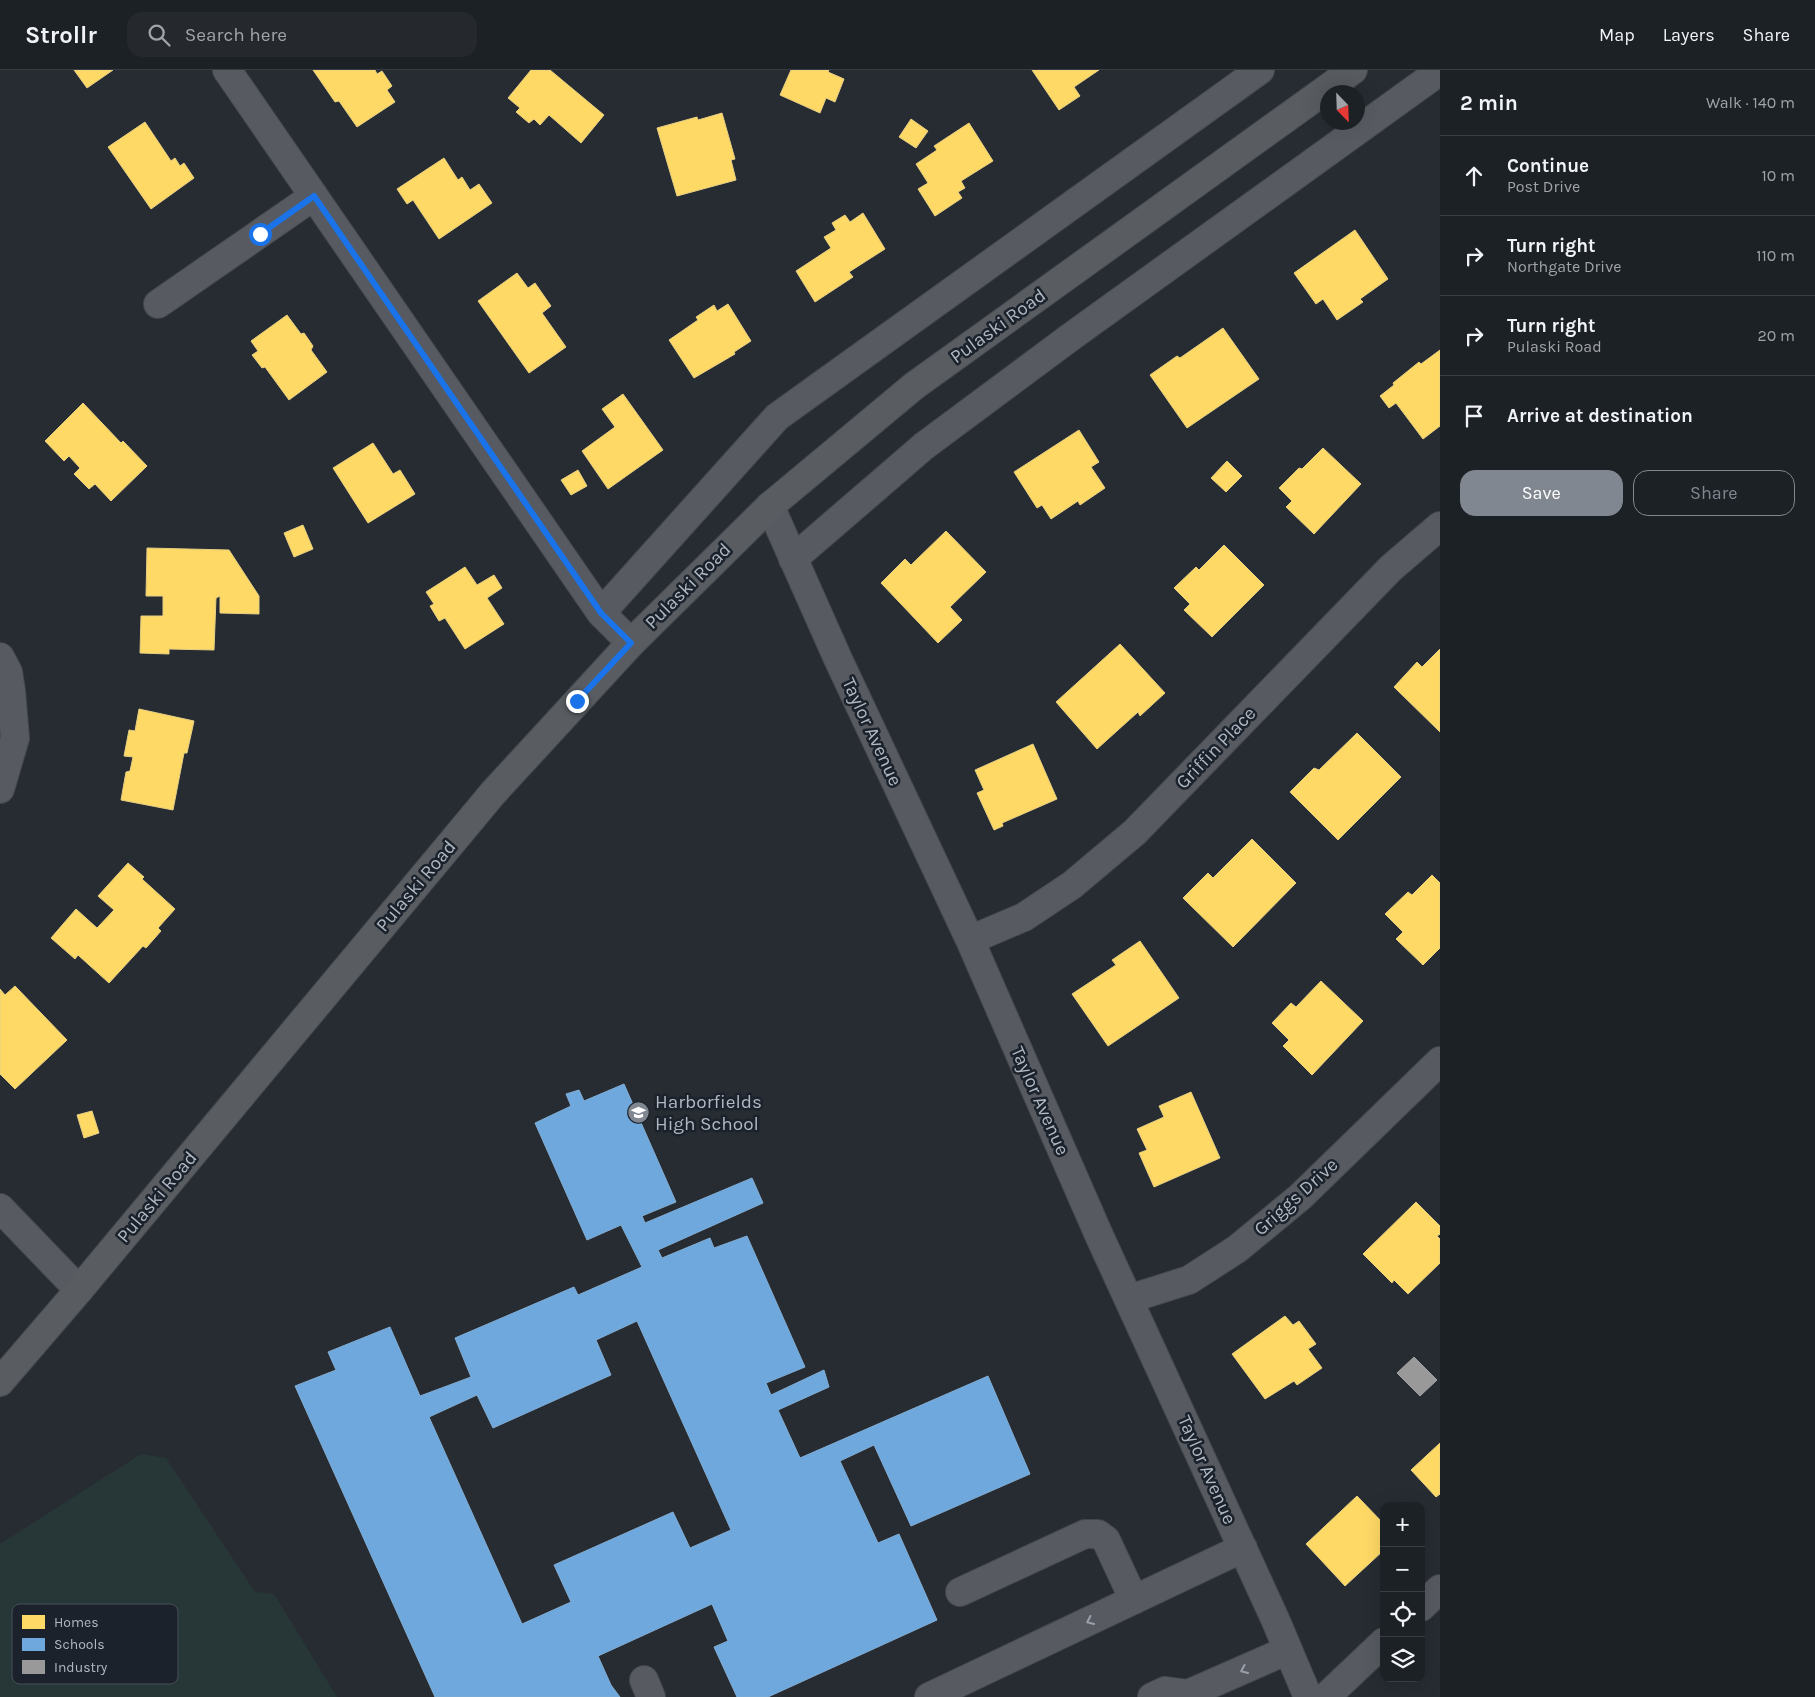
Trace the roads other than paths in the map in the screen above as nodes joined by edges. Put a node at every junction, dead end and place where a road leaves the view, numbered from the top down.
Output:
1 (227, 70) edge
2 (1260, 70) edge
3 (1353, 70) edge
4 (1440, 71) edge
5 (314, 196) junction
6 (158, 304) dead end
7 (770, 506) junction
8 (1440, 526) edge
9 (793, 559) junction
10 (601, 613) junction
11 (631, 643) junction
12 (0, 657) edge
13 (0, 790) edge
14 (970, 940) junction
15 (1440, 1061) edge
16 (0, 1208) edge
17 (79, 1290) junction
18 (1129, 1299) junction
19 (0, 1382) edge
20 (1242, 1548) junction
21 (1440, 1589) edge
22 (960, 1592) dead end
23 (1134, 1600) junction
24 (1425, 1603) edge
25 (1380, 1646) edge
26 (1288, 1650) junction
27 (1189, 1696) edge
28 (929, 1697) edge
29 (1152, 1697) edge
30 (1308, 1697) edge
31 (1326, 1697) edge

1 - 5 street
2 - 10 street
3 - 7 main road, Pulaski Road
4 - 9 street
5 - 6 street
5 - 10 street
7 - 9 street, Taylor Avenue
7 - 11 main road, Pulaski Road
8 - 14 street, Griffin Place
9 - 14 street, Taylor Avenue
10 - 11 street
11 - 17 main road, Pulaski Road
12 - 13 street
14 - 18 street, Taylor Avenue
15 - 18 street, Griggs Drive
16 - 17 street
17 - 19 main road, Pulaski Road
18 - 20 street, Taylor Avenue
20 - 23 street
20 - 26 street, Taylor Avenue
21 - 24 street
22 - 23 street
23 -> 28 street
25 - 31 street
26 -> 27 street
26 - 30 street, Taylor Avenue
27 - 29 street

